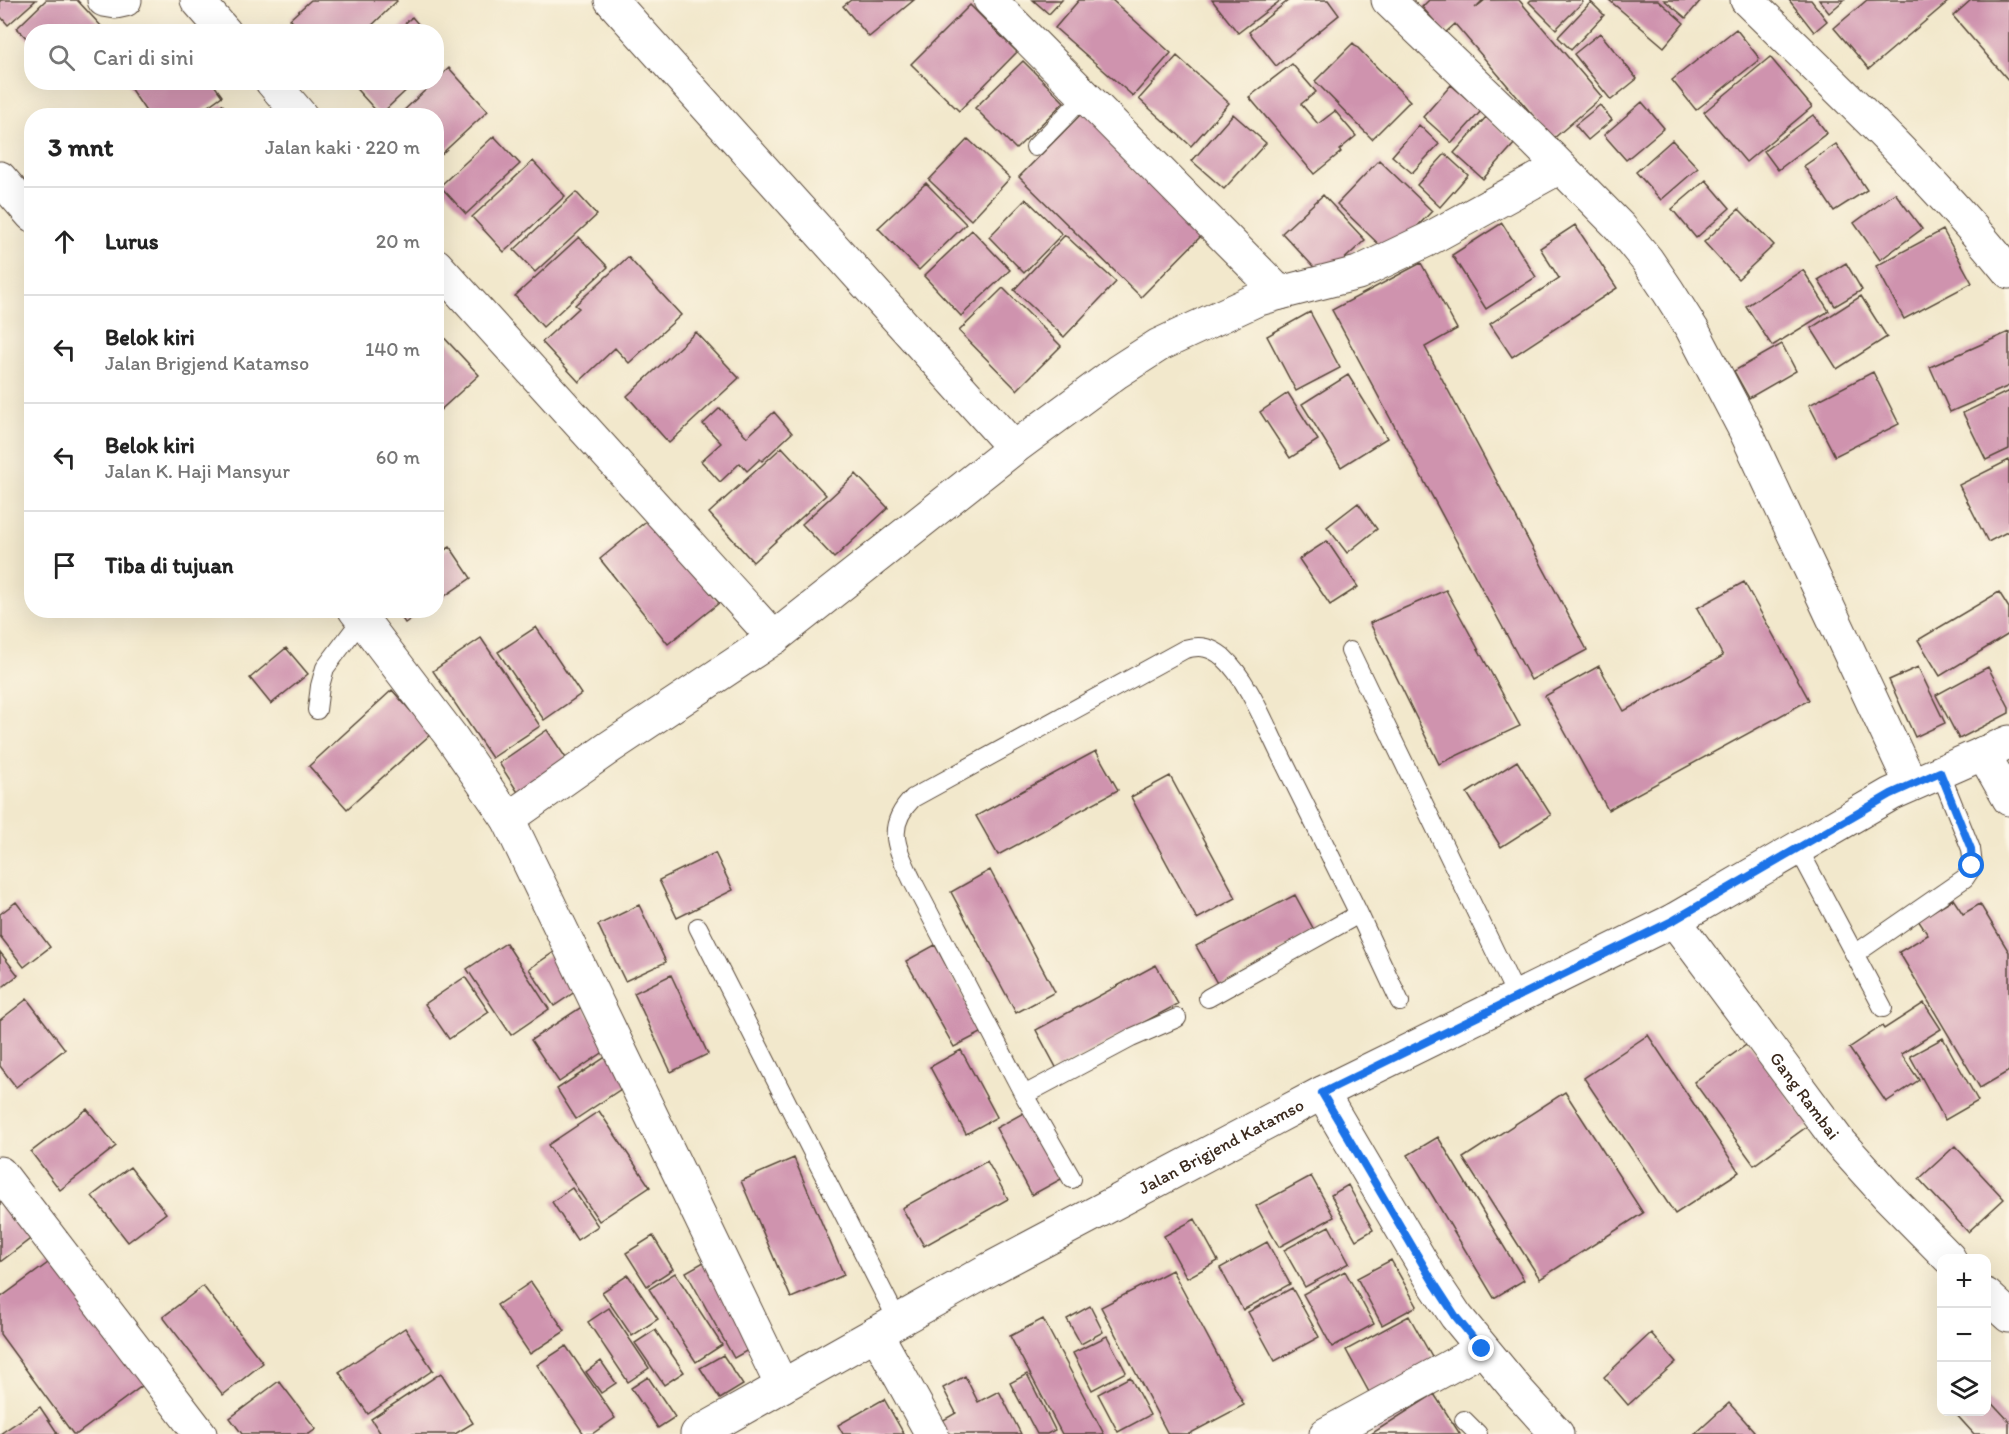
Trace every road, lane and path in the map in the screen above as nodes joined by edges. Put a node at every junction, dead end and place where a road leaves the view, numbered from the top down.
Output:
1 (104, 0) edge
2 (125, 0) edge
3 (197, 0) edge
4 (611, 0) edge
5 (990, 0) edge
6 (1388, 0) edge
7 (1748, 0) edge
8 (218, 24) edge
9 (279, 90) edge
10 (1085, 96) junction
11 (294, 108) edge
12 (1035, 147) dead end
13 (1560, 167) junction
14 (0, 178) edge
15 (24, 206) edge
16 (2009, 272) edge
17 (444, 274) edge
18 (1280, 293) junction
19 (1014, 448) junction
20 (357, 618) edge
21 (361, 618) edge
22 (774, 638) junction
23 (1350, 651) dead end
24 (317, 710) dead end
25 (1996, 748) edge
26 (1940, 772) junction
27 (1911, 784) junction
28 (2009, 799) edge
29 (508, 819) junction
30 (1798, 848) junction
31 (1359, 914) junction
32 (1674, 920) junction
33 (698, 927) dead end
34 (1855, 954) junction
35 (1517, 997) junction
36 (1208, 998) dead end
37 (1400, 1002) dead end
38 (1883, 1008) dead end
39 (1177, 1018) dead end
40 (1322, 1093) junction
41 (1024, 1095) junction
42 (0, 1173) edge
43 (1072, 1179) dead end
44 (1945, 1254) edge
45 (1991, 1300) edge
46 (2009, 1316) edge
47 (887, 1327) junction
48 (1482, 1349) junction
49 (782, 1386) junction
50 (1464, 1420) dead end
51 (200, 1434) edge
52 (697, 1434) edge
53 (933, 1434) edge
54 (1326, 1434) edge
55 (1478, 1434) edge
56 (1557, 1434) edge

1 - 2 street
3 - 8 street
4 - 19 street
5 - 10 street
6 - 13 street
7 - 16 street
9 - 11 street
10 - 12 lane
10 - 18 street
13 - 18 street
13 - 27 street
14 - 15 street
17 - 22 street
18 - 19 street
19 - 22 street
20 - 24 lane
21 - 29 street
22 - 29 street
23 - 35 lane
25 - 26 street, Jalan Brigjend Katamso
25 - 28 street
26 - 27 street, Jalan Brigjend Katamso
26 - 34 lane
27 - 30 street, Jalan Brigjend Katamso
29 - 49 street
30 - 32 street, Jalan Brigjend Katamso
30 - 34 lane
31 - 36 lane
31 - 37 lane
31 - 41 lane
32 - 35 street, Jalan Brigjend Katamso
32 - 44 street, Gang Rambai
33 - 47 lane
34 - 38 lane
35 - 40 street, Jalan Brigjend Katamso
39 - 41 lane
40 - 47 street, Jalan Brigjend Katamso
40 - 48 street
41 - 43 lane
42 - 51 street
45 - 46 street
47 - 49 street, Jalan Brigjend Katamso
47 - 53 street
48 - 54 street
48 - 56 street
49 - 52 street, Jalan Brigjend Katamso
50 - 55 lane

